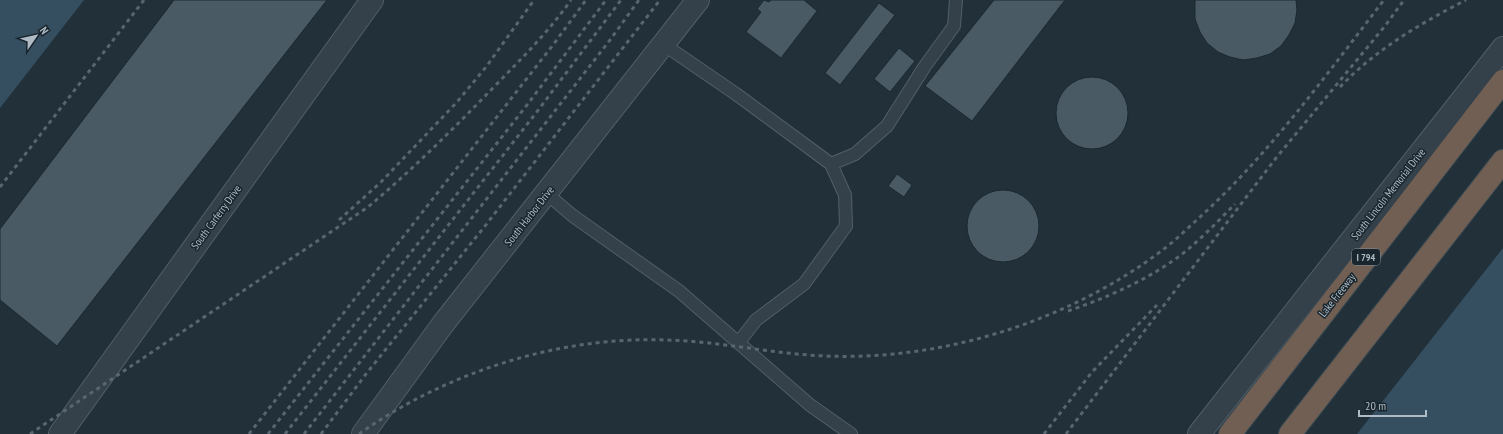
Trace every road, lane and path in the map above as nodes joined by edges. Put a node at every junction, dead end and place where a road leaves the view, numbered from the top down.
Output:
1 (372, 0) edge
2 (698, 0) edge
3 (956, 0) edge
4 (663, 44) junction
5 (1503, 48) edge
6 (1503, 81) edge
7 (1503, 161) edge
8 (831, 164) junction
9 (546, 193) junction
10 (739, 342) junction
11 (60, 434) edge
12 (363, 434) edge
13 (851, 434) edge
14 (1199, 434) edge
15 (1230, 434) edge
16 (1290, 434) edge

1 - 11 street, South Carferry Drive
2 - 4 street, South Harbor Drive
3 - 8 lane
4 - 8 lane
4 - 9 street, South Harbor Drive
5 - 14 street, South Lincoln Memorial Drive
6 - 15 highway, Lake Freeway / I 794
7 - 16 highway
8 - 10 lane
9 - 10 lane
9 - 12 street, South Harbor Drive
10 - 13 lane

